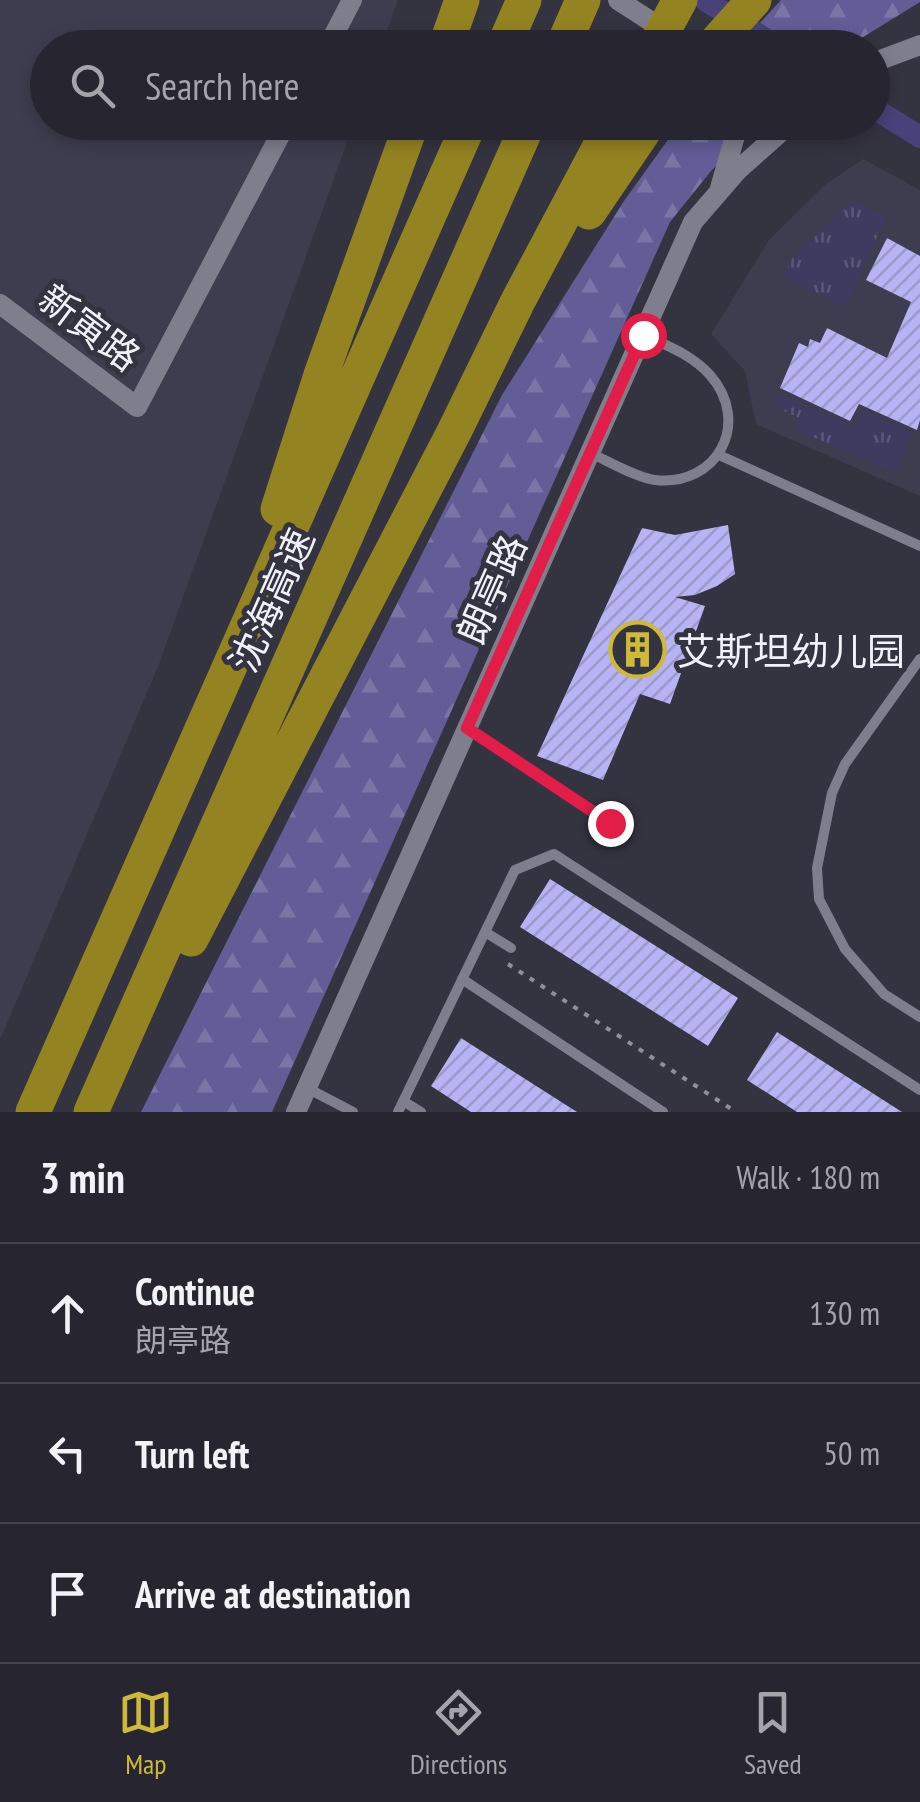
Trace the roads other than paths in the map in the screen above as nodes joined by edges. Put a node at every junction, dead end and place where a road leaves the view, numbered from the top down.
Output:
1 (352, 0) edge
2 (448, 0) edge
3 (462, 0) edge
4 (618, 0) edge
5 (754, 0) edge
6 (522, 4) edge
7 (336, 30) edge
8 (440, 30) edge
9 (451, 30) edge
10 (511, 30) edge
11 (664, 30) edge
12 (727, 30) edge
13 (920, 45) edge
14 (890, 56) edge
15 (277, 140) edge
16 (406, 140) edge
17 (462, 140) edge
18 (521, 140) edge
19 (522, 140) edge
20 (604, 140) edge
21 (637, 140) edge
22 (734, 140) edge
23 (772, 140) edge
24 (718, 193) junction
25 (0, 304) edge
26 (643, 335) junction
27 (455, 430) junction
28 (590, 453) junction
29 (719, 455) junction
30 (920, 546) edge
31 (919, 664) edge
32 (219, 691) junction
33 (467, 728) junction
34 (610, 823) dead end
35 (485, 932) junction
36 (512, 948) dead end
37 (462, 979) junction
38 (920, 1017) edge
39 (132, 1050) junction
40 (307, 1088) junction
41 (920, 1090) edge
42 (401, 1107) edge
43 (34, 1112) edge
44 (91, 1112) edge
45 (105, 1112) edge
46 (296, 1112) edge
47 (353, 1112) edge
48 (420, 1112) edge
49 (662, 1112) edge

1 - 7 street
2 - 8 highway
3 - 9 highway
4 - 11 street
5 - 12 highway
6 - 10 highway
13 - 14 street
15 - 25 street, 新寅路
16 - 32 highway
17 - 32 highway, 沈海高速
18 - 44 highway, 沈海高速
19 - 39 highway
20 - 27 highway
21 - 27 highway
22 - 24 street
23 - 24 street, 朗亭路
24 - 26 street, 朗亭路
26 - 28 street, 朗亭路
26 - 29 lane
27 - 39 highway
28 - 29 lane
28 - 33 street, 朗亭路
29 - 30 lane
31 - 38 lane
32 - 43 highway, 沈海高速
33 - 34 lane
33 - 40 street, 朗亭路
35 - 36 lane
35 - 37 lane
35 - 41 lane
37 - 42 lane
37 - 49 lane
39 - 45 highway
40 - 46 street, 朗亭路
40 - 47 lane
42 - 48 lane

